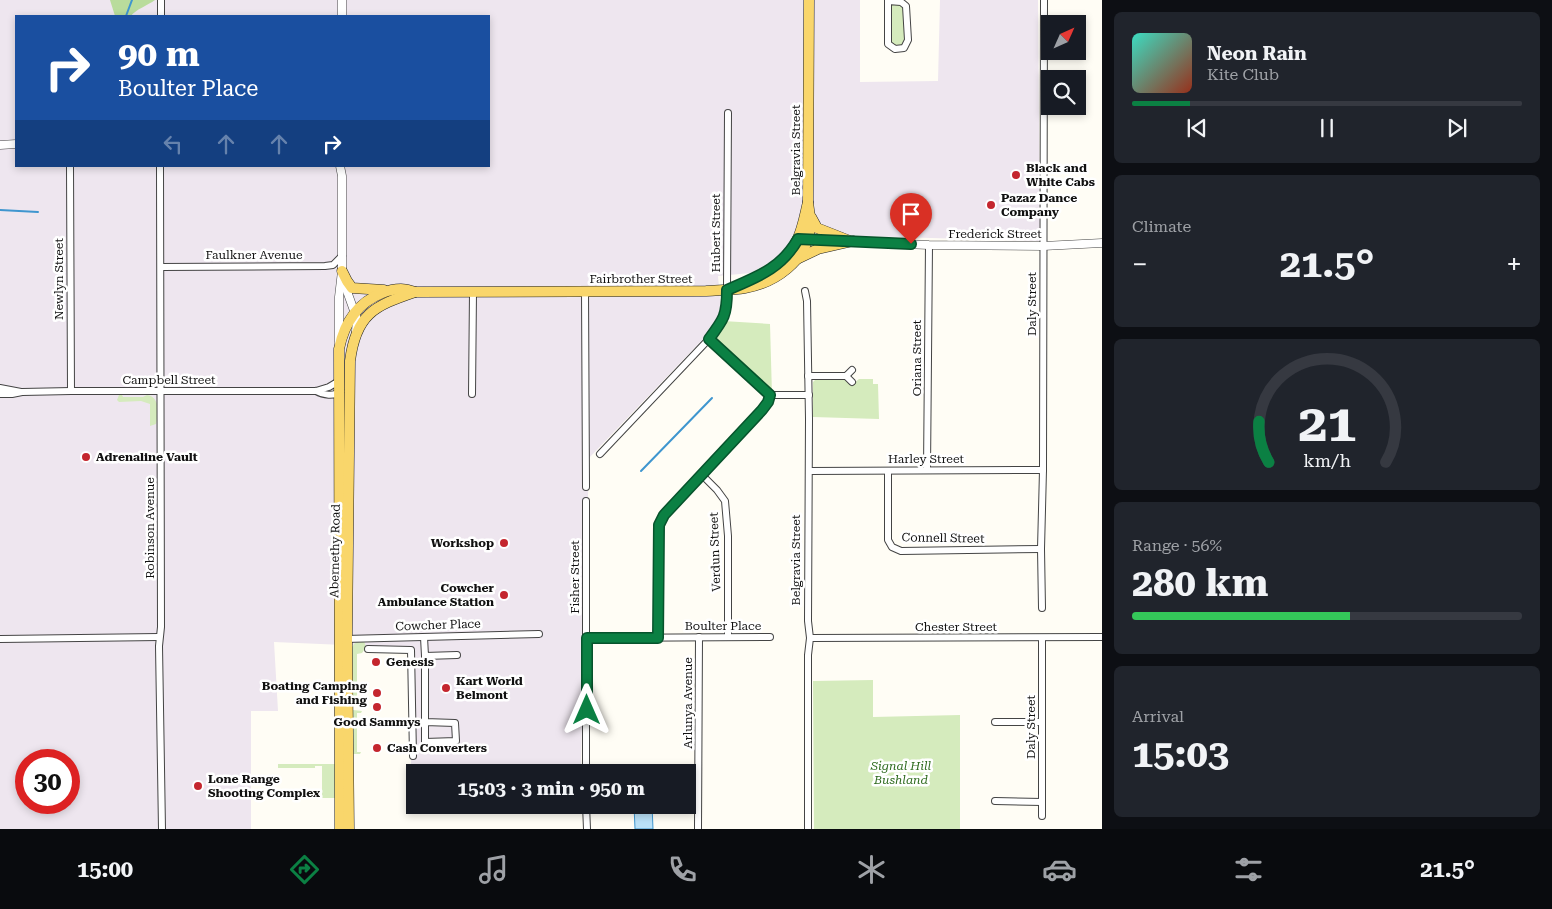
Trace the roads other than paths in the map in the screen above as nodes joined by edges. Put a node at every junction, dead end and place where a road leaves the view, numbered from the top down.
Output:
1 (161, 0) edge
2 (342, 0) edge
3 (809, 0) edge
4 (888, 0) edge
5 (1044, 0) edge
6 (161, 15) edge
7 (342, 15) edge
8 (728, 112) dead end
9 (2, 144) edge
10 (15, 144) edge
11 (70, 167) edge
12 (160, 167) edge
13 (340, 167) edge
14 (345, 167) edge
15 (342, 176) junction
16 (808, 202) junction
17 (810, 214) junction
18 (803, 240) junction
19 (851, 241) junction
20 (1102, 243) edge
21 (929, 245) junction
22 (1043, 246) junction
23 (342, 256) junction
24 (797, 259) junction
25 (161, 267) junction
26 (342, 273) junction
27 (391, 290) junction
28 (727, 290) junction
29 (585, 291) junction
30 (805, 291) dead end
31 (416, 292) junction
32 (473, 292) junction
33 (355, 312) junction
34 (356, 333) junction
35 (709, 339) junction
36 (339, 349) junction
37 (852, 370) dead end
38 (808, 376) junction
39 (846, 376) junction
40 (344, 381) junction
41 (852, 382) dead end
42 (0, 388) edge
43 (71, 391) junction
44 (160, 391) junction
45 (316, 391) junction
46 (22, 392) junction
47 (0, 394) edge
48 (338, 394) junction
49 (472, 394) dead end
50 (770, 395) junction
51 (809, 395) junction
52 (600, 454) dead end
53 (927, 470) junction
54 (1043, 470) junction
55 (809, 471) junction
56 (888, 471) junction
57 (701, 474) junction
58 (586, 487) dead end
59 (586, 501) dead end
60 (1041, 549) junction
61 (1042, 608) dead end
62 (538, 634) dead end
63 (159, 637) junction
64 (424, 637) junction
65 (699, 637) junction
66 (728, 637) junction
67 (770, 637) dead end
68 (1102, 637) edge
69 (0, 638) edge
70 (411, 638) junction
71 (587, 638) junction
72 (658, 638) junction
73 (810, 638) junction
74 (1042, 638) junction
75 (343, 639) junction
76 (368, 649) dead end
77 (411, 650) junction
78 (456, 655) dead end
79 (425, 656) junction
80 (426, 722) junction
81 (995, 722) dead end
82 (1042, 722) junction
83 (413, 756) dead end
84 (586, 764) edge
85 (995, 801) dead end
86 (1042, 802) junction
87 (586, 814) edge
88 (1042, 816) dead end
89 (162, 829) edge
90 (340, 829) edge
91 (349, 829) edge
92 (587, 829) edge
93 (698, 829) edge
94 (808, 829) edge

1 - 6 street
2 - 7 street
3 - 16 main road, Belgravia Street
4 - 4 street
5 - 22 street, Daly Street
8 - 28 street, Hubert Street
9 - 10 street
11 - 43 street, Newlyn Street
12 - 25 street, Robinson Avenue
13 - 15 street, Abernethy Road
14 - 15 street, Abernethy Road
15 - 23 street, Abernethy Road
16 - 17 main road, Fairbrother Street
16 - 18 main road, Belgravia Street
17 - 18 main road, Fairbrother Street
17 - 19 main road
18 - 19 street, Frederick Street
18 - 24 main road, Fairbrother Street
18 - 28 main road, Belgravia Street
19 - 21 street, Frederick Street
19 - 24 main road
20 - 22 street, Frederick Street
21 - 22 street, Frederick Street
21 - 53 street, Oriana Street
22 - 54 street, Daly Street
23 - 25 street, Faulkner Avenue
23 - 26 street, Abernethy Road
24 - 28 main road, Fairbrother Street
25 - 44 street, Robinson Avenue
26 - 27 main road
26 - 33 street, Abernethy Road
26 - 36 street, Abernethy Road
27 - 31 main road, Fairbrother Street
27 - 33 main road, Fairbrother Street
28 - 29 main road, Fairbrother Street
28 - 35 street, Hubert Street
29 - 32 main road, Fairbrother Street
29 - 58 street
30 - 38 street, Belgravia Street
31 - 32 main road, Fairbrother Street
31 - 34 main road, Fairbrother Street
32 - 49 street
33 - 34 street, Abernethy Road
33 - 36 main road, Fairbrother Street
34 - 40 main road, Abernethy Road
35 - 50 street
35 - 52 street, Hubert Street
36 - 40 main road, Abernethy Road
37 - 39 street
38 - 39 street
38 - 51 street, Belgravia Street
39 - 41 street
40 - 45 street, Campbell Street
40 - 48 main road, Abernethy Road
40 - 75 main road, Abernethy Road
42 - 46 street, Campbell Street
43 - 44 street, Campbell Street
43 - 46 street, Campbell Street
44 - 45 street, Campbell Street
44 - 63 street, Robinson Avenue
45 - 48 street, Campbell Street
46 - 47 street, Campbell Street
48 - 75 main road, Abernethy Road
50 - 51 street
50 - 57 street
51 - 55 street, Belgravia Street
53 - 54 street, Harley Street
53 - 56 street, Harley Street
54 - 60 street, Daly Street
55 - 56 street, Harley Street
55 - 73 street, Belgravia Street
56 - 60 street, Connell Street
57 - 66 street, Verdun Street
57 - 72 street
59 - 71 street, Fisher Street
60 - 61 street, Daly Street
62 - 64 street, Cowcher Place
63 - 69 street
63 - 89 street, Robinson Avenue
64 - 70 street, Cowcher Place
64 - 79 street
65 - 66 street, Boulter Place
65 - 72 street, Boulter Place
65 - 93 street, Arlunya Avenue
66 - 67 street, Boulter Place
68 - 74 street, Chester Street
70 - 75 street, Cowcher Place
70 - 77 street
71 - 72 street, Boulter Place
71 - 84 street, Fisher Street
73 - 74 street, Chester Street
73 - 94 street, Belgravia Street
74 - 82 street, Daly Street
75 - 90 main road, Abernethy Road
75 - 91 main road, Abernethy Road
76 - 77 street
77 - 83 street
78 - 79 street
79 - 80 street
80 - 80 street
81 - 82 street
82 - 86 street, Daly Street
85 - 86 street
86 - 88 street, Daly Street
87 - 92 street

